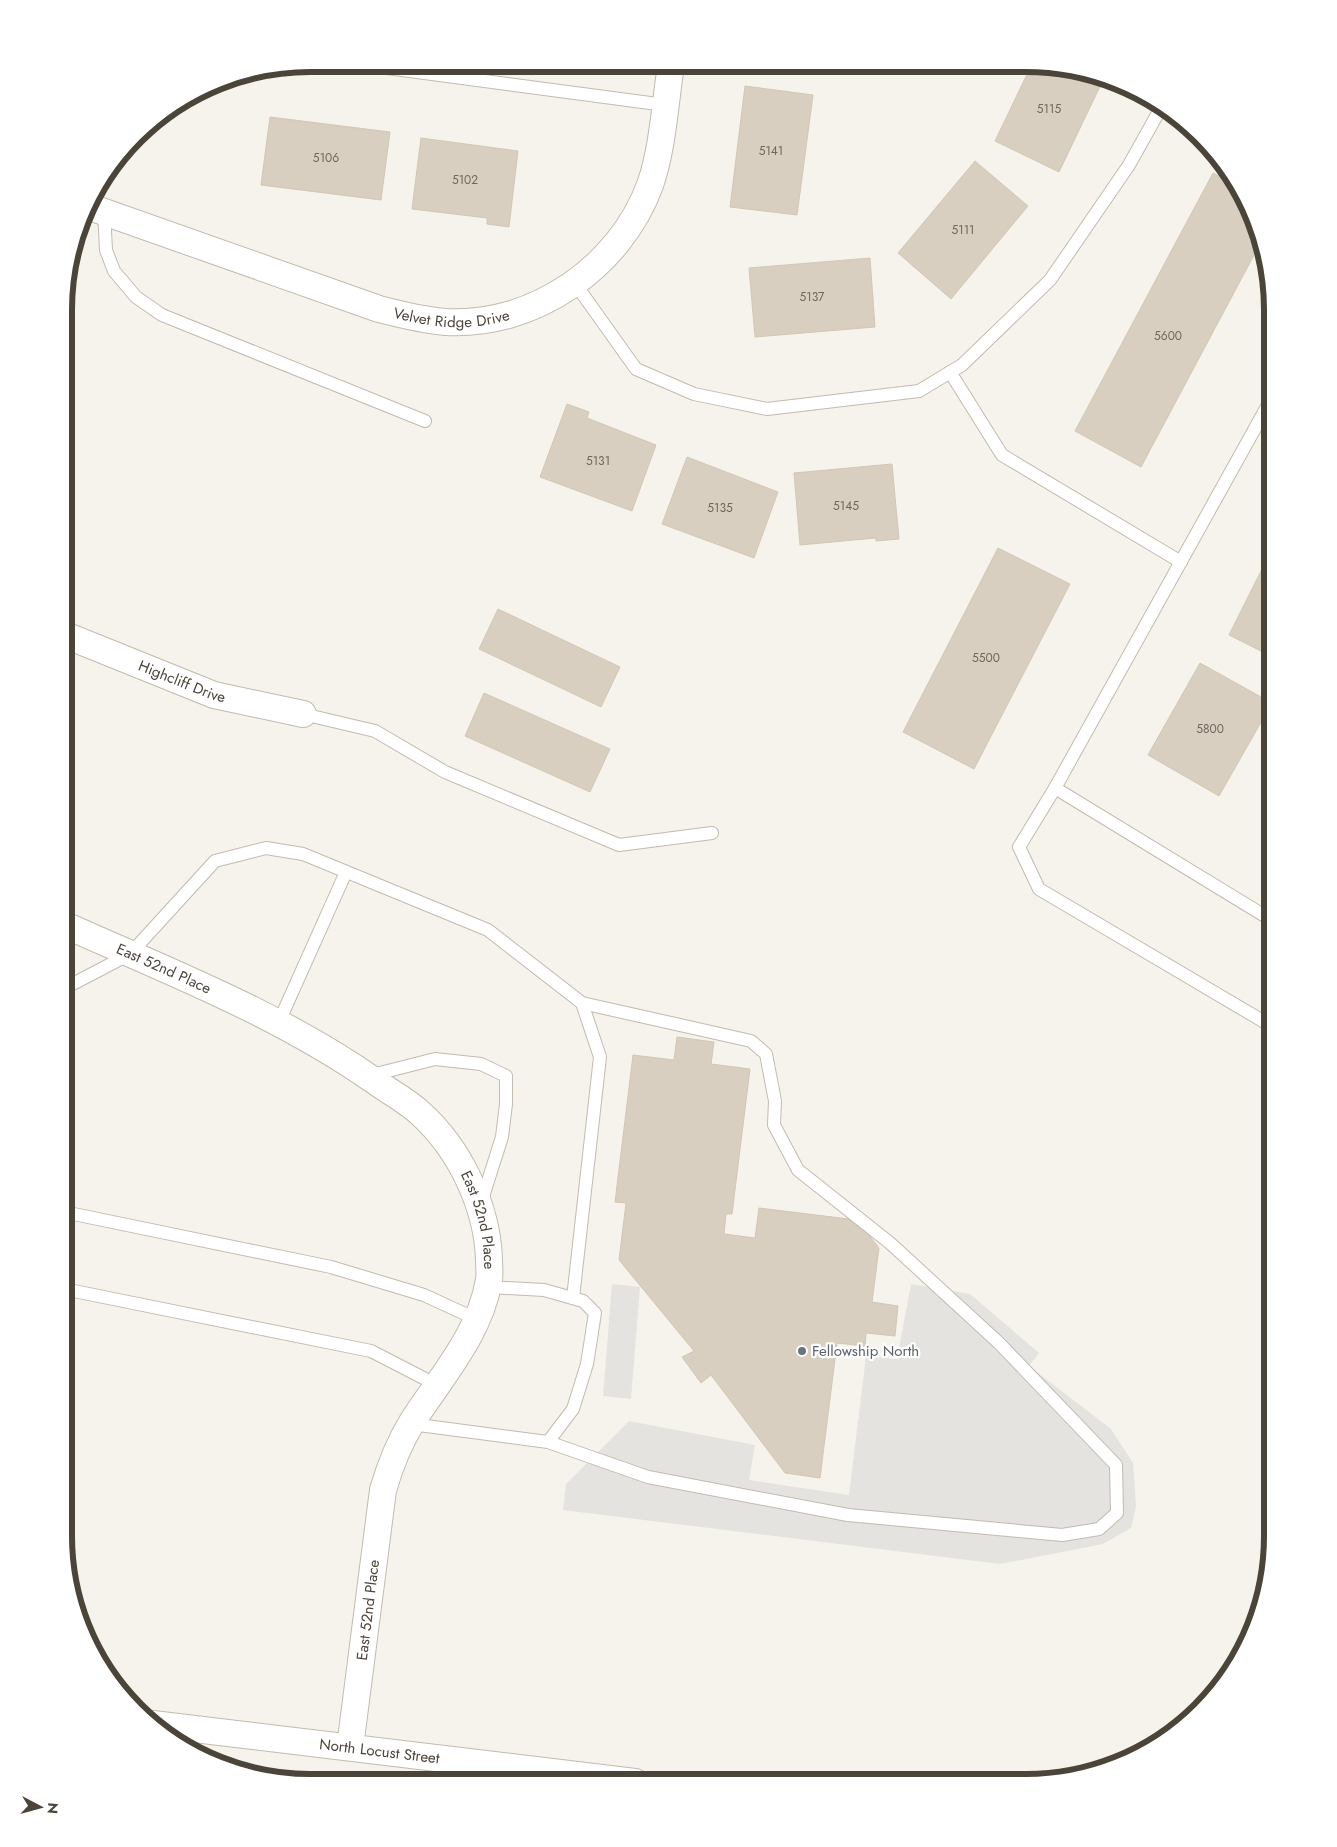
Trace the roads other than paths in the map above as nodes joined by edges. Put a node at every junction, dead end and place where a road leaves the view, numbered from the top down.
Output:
1 (416, 72) edge
2 (670, 72) edge
3 (665, 105) junction
4 (1158, 113) edge
5 (97, 209) edge
6 (574, 282) junction
7 (950, 372) junction
8 (1264, 412) edge
9 (425, 421) dead end
10 (1181, 562) junction
11 (72, 638) edge
12 (304, 714) joint
13 (1055, 788) junction
14 (712, 833) dead end
15 (346, 872) junction
16 (1264, 916) edge
17 (72, 928) edge
18 (130, 954) junction
19 (72, 984) edge
20 (582, 1003) junction
21 (1264, 1022) edge
22 (278, 1024) junction
23 (368, 1076) junction
24 (480, 1205) junction
25 (72, 1214) edge
26 (488, 1287) junction
27 (72, 1291) edge
28 (573, 1298) junction
29 (476, 1319) junction
30 (437, 1385) junction
31 (411, 1424) junction
32 (548, 1442) junction
33 (167, 1726) edge
34 (350, 1747) junction
35 (570, 1774) edge

1 - 3 lane
2 - 3 street, Velvet Ridge Drive
3 - 6 street, Velvet Ridge Drive
4 - 7 lane
5 - 6 street, Velvet Ridge Drive
5 - 9 lane
6 - 7 lane
7 - 10 lane
8 - 10 lane
10 - 13 lane
11 - 12 street, Highcliff Drive
12 - 14 lane
13 - 16 lane
13 - 21 lane
15 - 18 lane
15 - 20 lane
15 - 22 lane
17 - 18 street, East 52nd Place
18 - 19 lane
18 - 22 street, East 52nd Place
20 - 28 lane
20 - 32 lane
22 - 23 street, East 52nd Place
23 - 24 street, East 52nd Place
23 - 24 lane
24 - 26 street, East 52nd Place
25 - 29 lane
26 - 28 lane
26 - 29 street, East 52nd Place
27 - 30 lane
28 - 32 lane
29 - 30 street, East 52nd Place
30 - 31 street, East 52nd Place
31 - 32 lane
31 - 34 street, East 52nd Place
33 - 34 street, North Locust Street
34 - 35 street, North Locust Street

